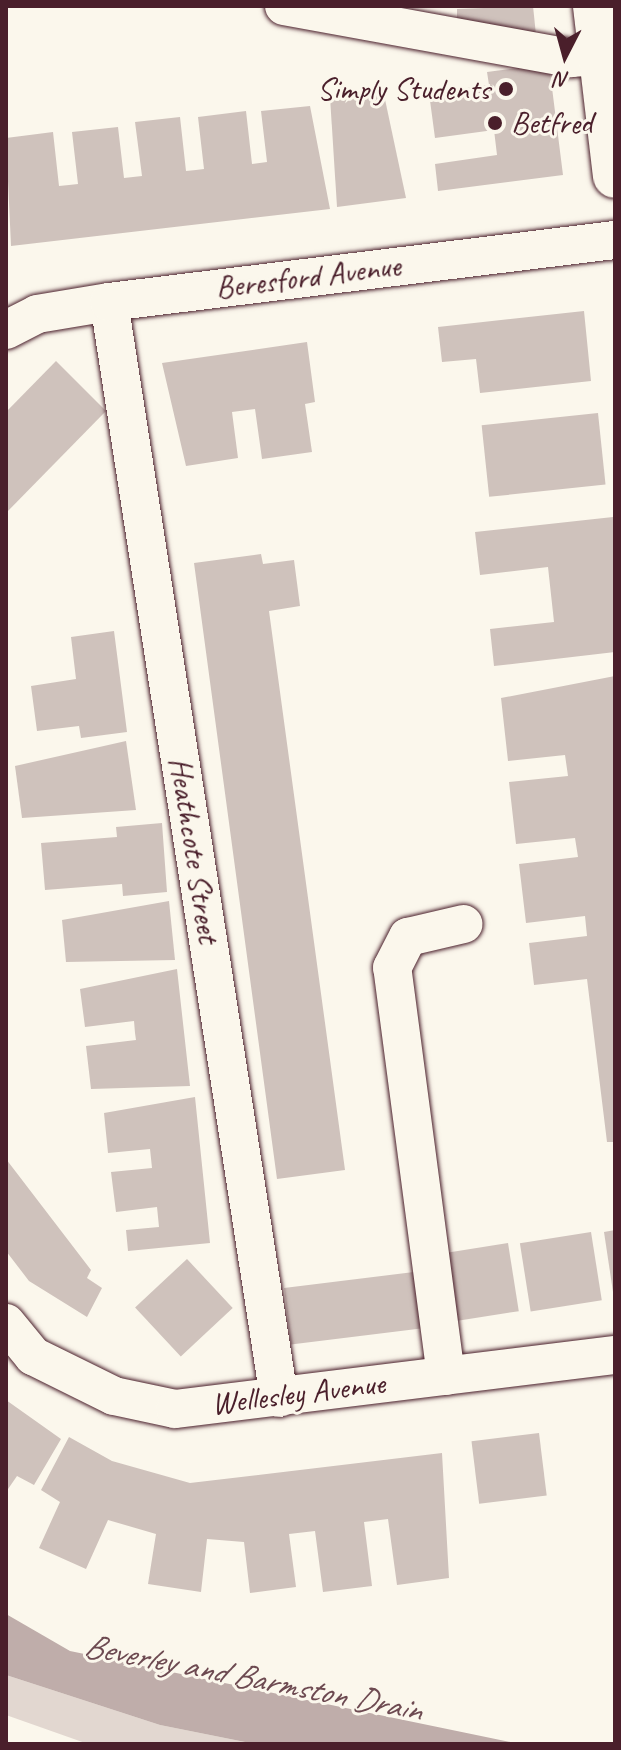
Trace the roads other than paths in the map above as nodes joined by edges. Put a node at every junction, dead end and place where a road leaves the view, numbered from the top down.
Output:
1 (284, 6) edge
2 (595, 6) edge
3 (601, 56) junction
4 (615, 176) edge
5 (615, 240) edge
6 (109, 302) junction
7 (6, 330) edge
8 (464, 924) dead end
9 (6, 1323) edge
10 (615, 1355) edge
11 (446, 1376) junction
12 (279, 1398) junction

1 - 3 street
2 - 3 main road
3 - 4 main road
5 - 6 street, Beresford Avenue
6 - 7 street, Beresford Avenue
6 - 12 street, Heathcote Street
8 - 11 street
9 - 12 street, Wellesley Avenue
10 - 11 street, Wellesley Avenue
11 - 12 street, Wellesley Avenue

